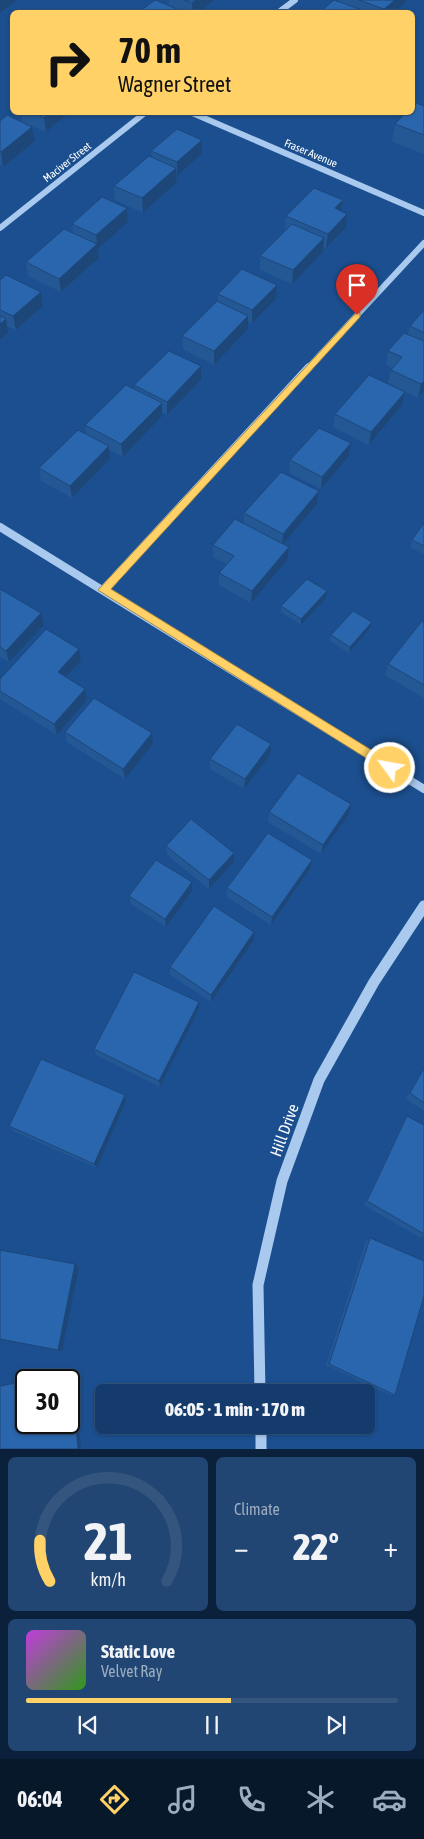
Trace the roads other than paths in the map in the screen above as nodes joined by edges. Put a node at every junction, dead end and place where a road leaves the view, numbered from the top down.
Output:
1 (296, 0) edge
2 (282, 10) edge
3 (142, 115) edge
4 (197, 115) edge
5 (424, 212) edge
6 (0, 228) edge
7 (424, 242) edge
8 (0, 527) edge
9 (103, 590) junction
10 (424, 789) edge
11 (424, 906) edge
12 (260, 1384) edge
13 (261, 1434) edge
14 (261, 1449) edge

1 - 2 street
3 - 6 street, Maciver Street
4 - 5 street, Fraser Avenue
7 - 9 street
8 - 9 street
9 - 10 street
11 - 12 street, Hill Drive
13 - 14 street

